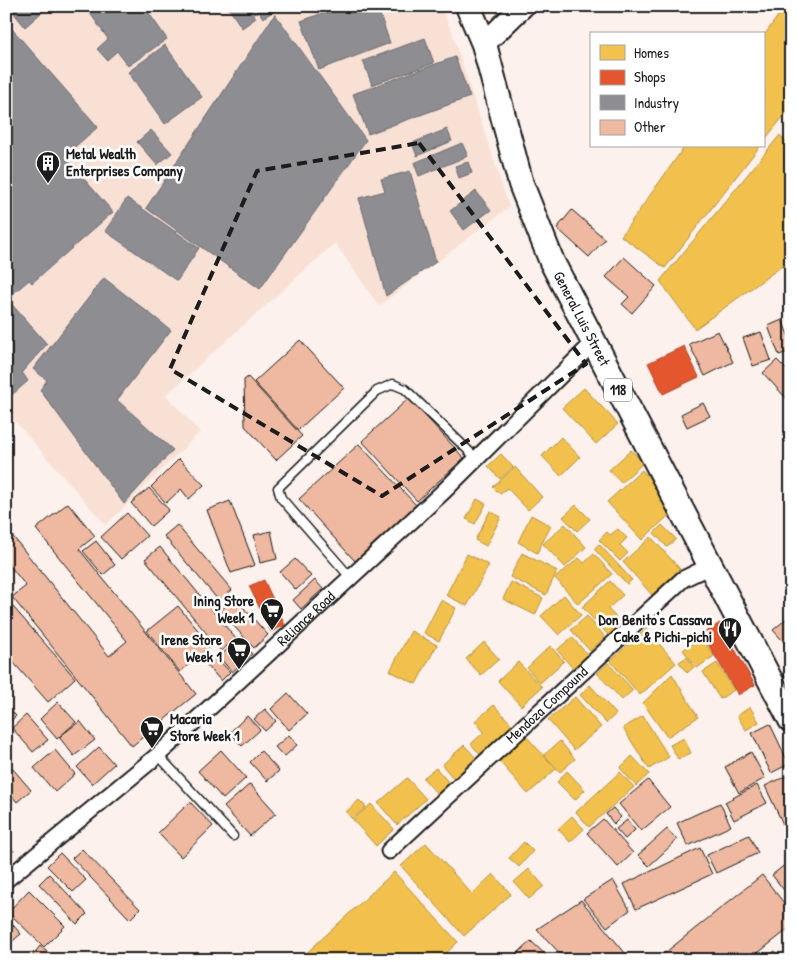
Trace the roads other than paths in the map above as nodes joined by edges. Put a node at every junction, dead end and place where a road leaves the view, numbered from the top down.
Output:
1 (468, 6) edge
2 (523, 6) edge
3 (484, 44) junction
4 (593, 343) junction
5 (477, 459) junction
6 (710, 566) junction
7 (350, 577) junction
8 (791, 720) edge
9 (158, 755) junction
10 (233, 836) dead end
11 (389, 851) dead end
12 (6, 880) edge

1 - 3 main road, General Luis Street / 118
2 - 3 main road
3 - 4 main road, General Luis Street / 118
4 - 5 street, Reliance Road
4 - 6 main road, General Luis Street / 118
5 - 7 street, Reliance Road
5 - 7 lane
6 - 8 main road, General Luis Street / 118
6 - 11 street, Mendoza Compound
7 - 9 street, Reliance Road
9 - 10 lane
9 - 12 street, Reliance Road

